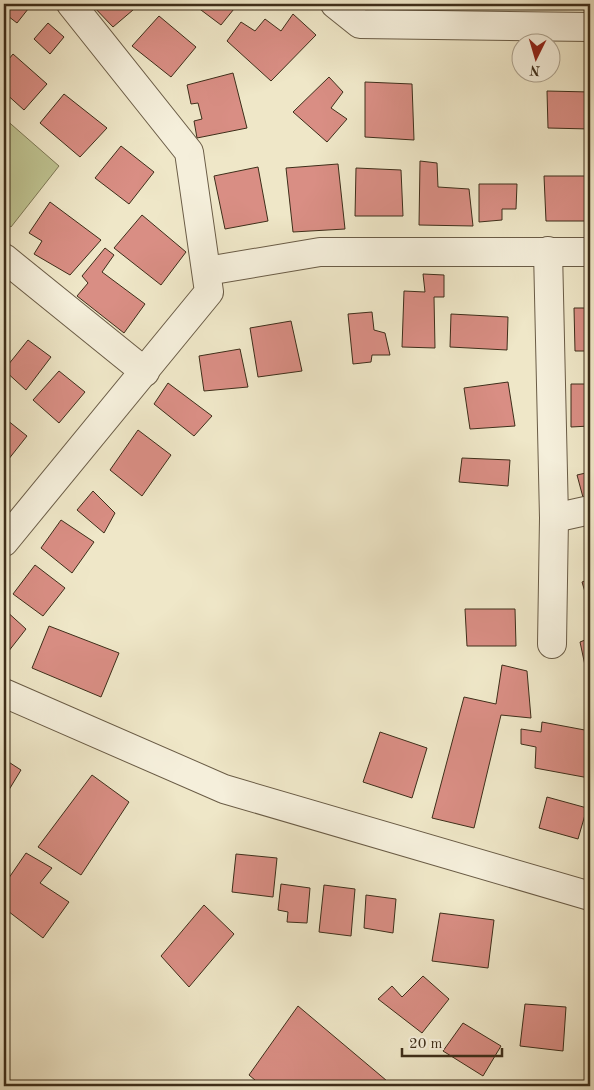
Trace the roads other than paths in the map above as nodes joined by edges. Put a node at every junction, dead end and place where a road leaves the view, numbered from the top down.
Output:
1 (72, 4) edge
2 (335, 4) edge
3 (490, 16) edge
4 (590, 27) edge
5 (548, 251) junction
6 (590, 252) edge
7 (4, 258) edge
8 (207, 271) junction
9 (145, 372) junction
10 (590, 510) edge
11 (554, 518) junction
12 (9, 525) edge
13 (552, 644) dead end
14 (4, 693) edge
15 (590, 896) edge

1 - 8 street
2 - 3 street
3 - 4 street
5 - 6 street
5 - 8 street
5 - 11 street
7 - 9 street
8 - 9 street
9 - 12 street
10 - 11 street
11 - 13 street
14 - 15 street

